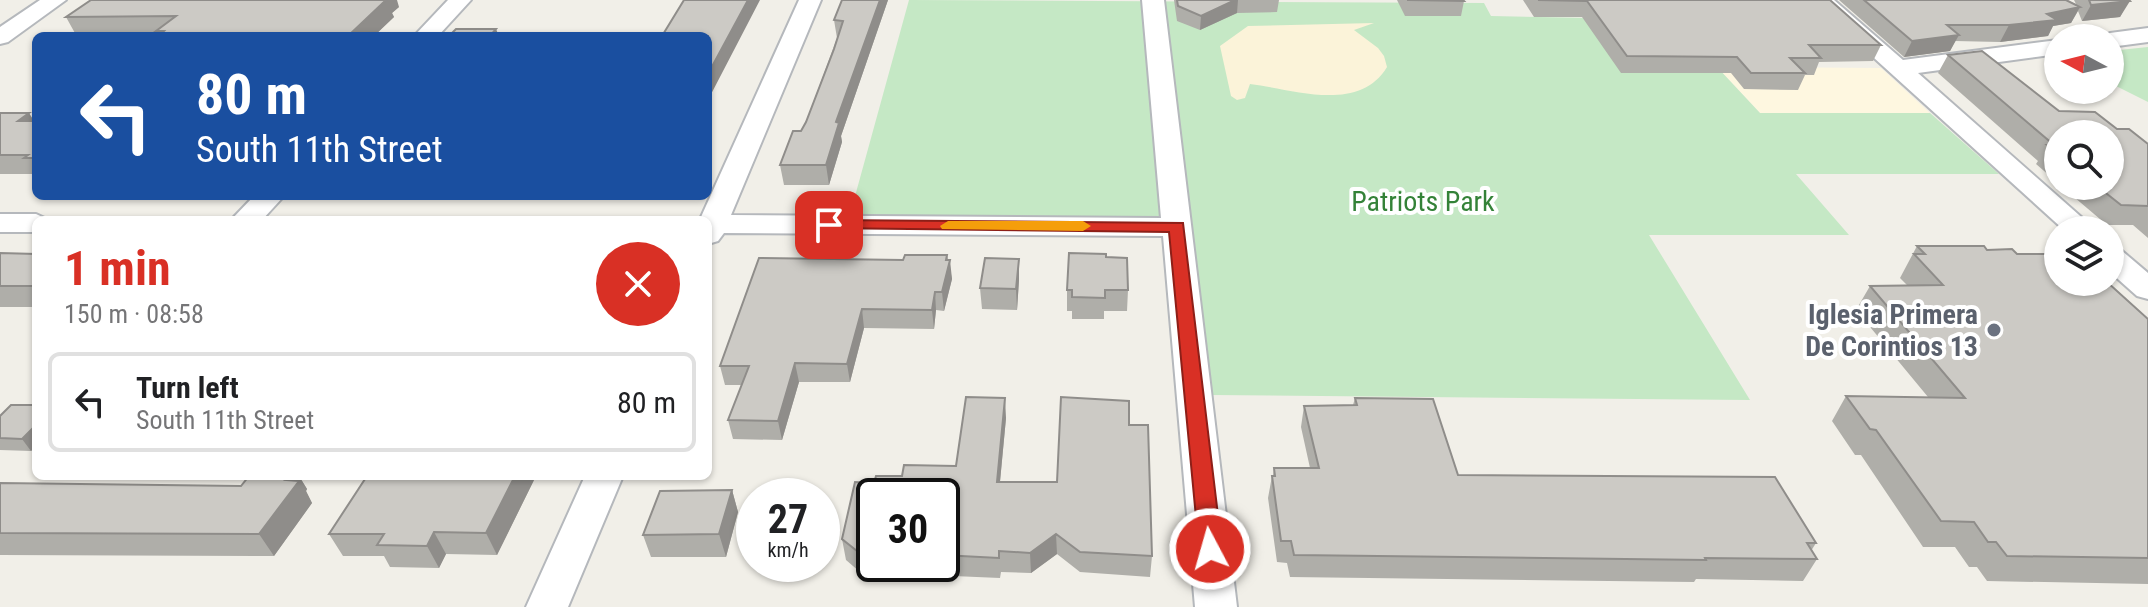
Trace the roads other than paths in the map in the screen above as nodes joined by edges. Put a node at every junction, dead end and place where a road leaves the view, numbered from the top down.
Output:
1 (55, 0) edge
2 (460, 0) edge
3 (810, 0) edge
4 (1153, 0) edge
5 (1821, 0) edge
6 (429, 32) edge
7 (2148, 35) edge
8 (0, 37) edge
9 (2124, 38) edge
10 (2044, 49) edge
11 (1898, 68) junction
12 (266, 200) edge
13 (250, 216) edge
14 (2065, 216) edge
15 (0, 223) edge
16 (32, 223) edge
17 (712, 223) edge
18 (1177, 227) junction
19 (712, 228) edge
20 (2124, 268) edge
21 (2148, 289) edge
22 (602, 480) edge
23 (547, 607) edge
24 (1216, 607) edge

1 - 8 street
2 - 6 street
3 - 17 street
4 - 18 street
5 - 11 street
7 - 9 street
10 - 11 street
11 - 14 street
12 - 13 street
15 - 16 street
18 - 19 street
18 - 24 street
20 - 21 street
22 - 23 street

